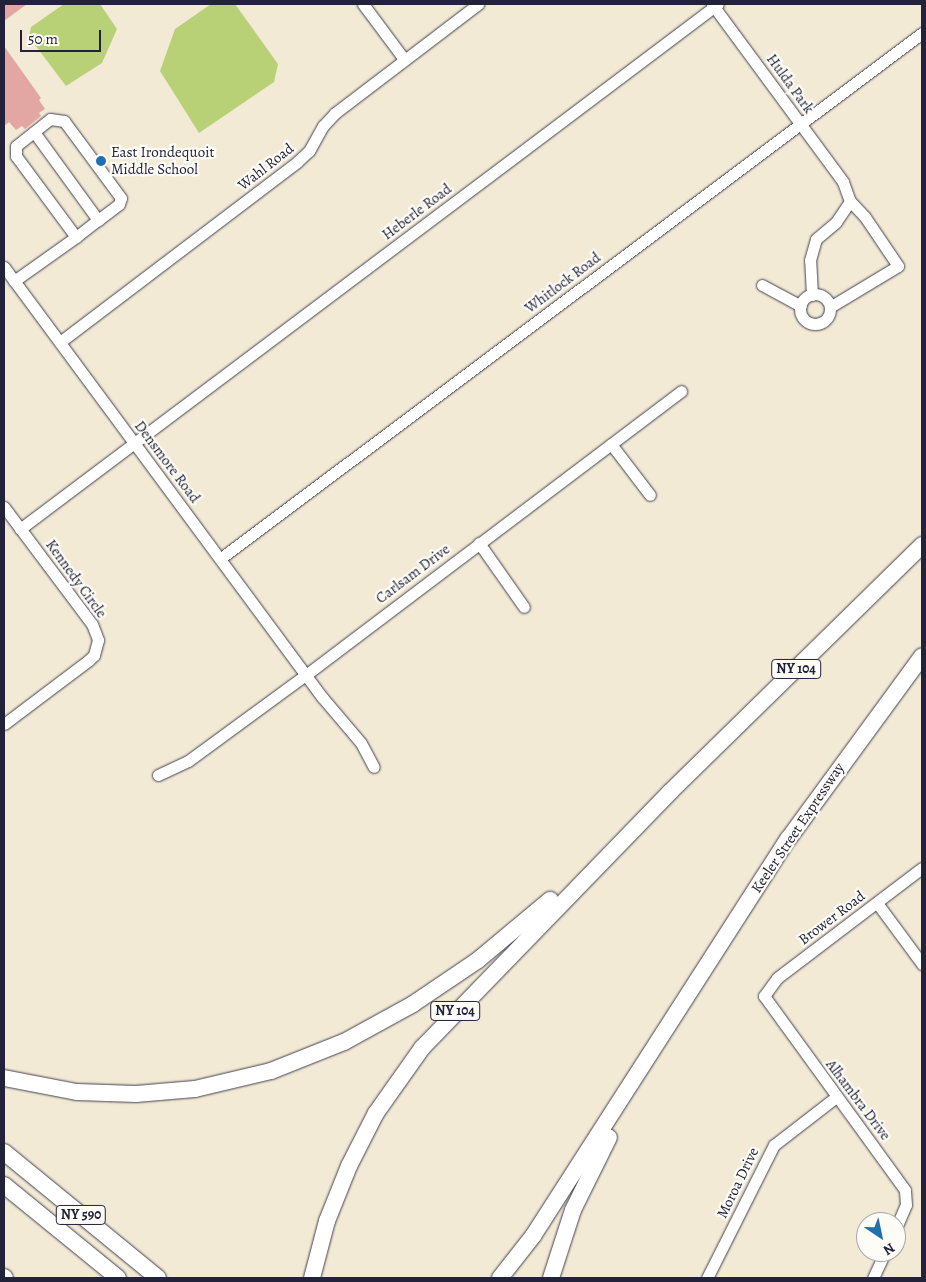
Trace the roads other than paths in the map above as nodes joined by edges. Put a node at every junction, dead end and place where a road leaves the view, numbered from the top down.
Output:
1 (363, 4) edge
2 (478, 4) edge
3 (715, 5) edge
4 (922, 33) edge
5 (404, 59) junction
6 (800, 123) junction
7 (34, 132) junction
8 (850, 201) junction
9 (98, 220) junction
10 (76, 237) junction
11 (4, 267) edge
12 (14, 281) junction
13 (762, 286) dead end
14 (812, 294) junction
15 (801, 306) junction
16 (830, 307) junction
17 (60, 342) junction
18 (681, 391) dead end
19 (134, 444) junction
20 (611, 444) junction
21 (650, 495) dead end
22 (4, 507) edge
23 (20, 529) junction
24 (479, 543) junction
25 (922, 546) edge
26 (222, 558) junction
27 (524, 607) dead end
28 (922, 656) edge
29 (307, 674) junction
30 (4, 724) edge
31 (374, 767) dead end
32 (158, 775) dead end
33 (670, 792) junction
34 (922, 868) edge
35 (877, 903) junction
36 (922, 964) edge
37 (764, 996) joint
38 (683, 1007) junction
39 (4, 1078) edge
40 (836, 1097) junction
41 (4, 1152) edge
42 (4, 1185) edge
43 (903, 1212) edge
44 (880, 1262) edge
45 (118, 1278) edge
46 (158, 1278) edge
47 (312, 1278) edge
48 (500, 1278) edge
49 (551, 1278) edge
50 (707, 1278) edge
51 (873, 1278) edge

1 - 5 street
2 - 5 street, Wahl Road
3 - 6 street, Hulda Park
3 - 19 street, Heberle Road
4 - 6 street, Whitlock Road
5 - 17 street, Wahl Road
6 - 8 street, Hulda Park
6 - 26 street, Whitlock Road
7 - 9 street
7 - 9 street
7 - 10 street
8 - 14 street
8 - 16 street
9 - 10 street
10 - 12 street
11 - 12 street, Densmore Road
12 - 17 street, Densmore Road
13 - 15 street
14 - 15 street
14 - 16 street
15 - 16 street
17 - 19 street, Densmore Road
18 - 20 street, Carlsam Drive
19 - 23 street
19 - 26 street, Densmore Road
20 - 21 street
20 - 24 street, Carlsam Drive
22 - 23 street, Kennedy Circle
23 - 30 street, Kennedy Circle
24 - 27 street
24 - 29 street, Carlsam Drive
25 - 33 highway, NY 104
26 - 29 street, Densmore Road
28 - 38 highway, Keeler Street Expressway
29 - 31 street, Densmore Road
29 - 32 street, Carlsam Drive
33 - 39 highway
33 - 47 highway, NY 104
34 - 35 street, Brower Road
35 - 36 street
35 - 37 street, Brower Road
37 - 40 street, Alhambra Drive
38 - 48 highway
38 - 49 highway
40 - 43 street, Alhambra Drive
40 - 50 street, Moroa Drive
41 - 46 highway, NY 590
42 - 45 highway, NY 590
44 - 51 street

